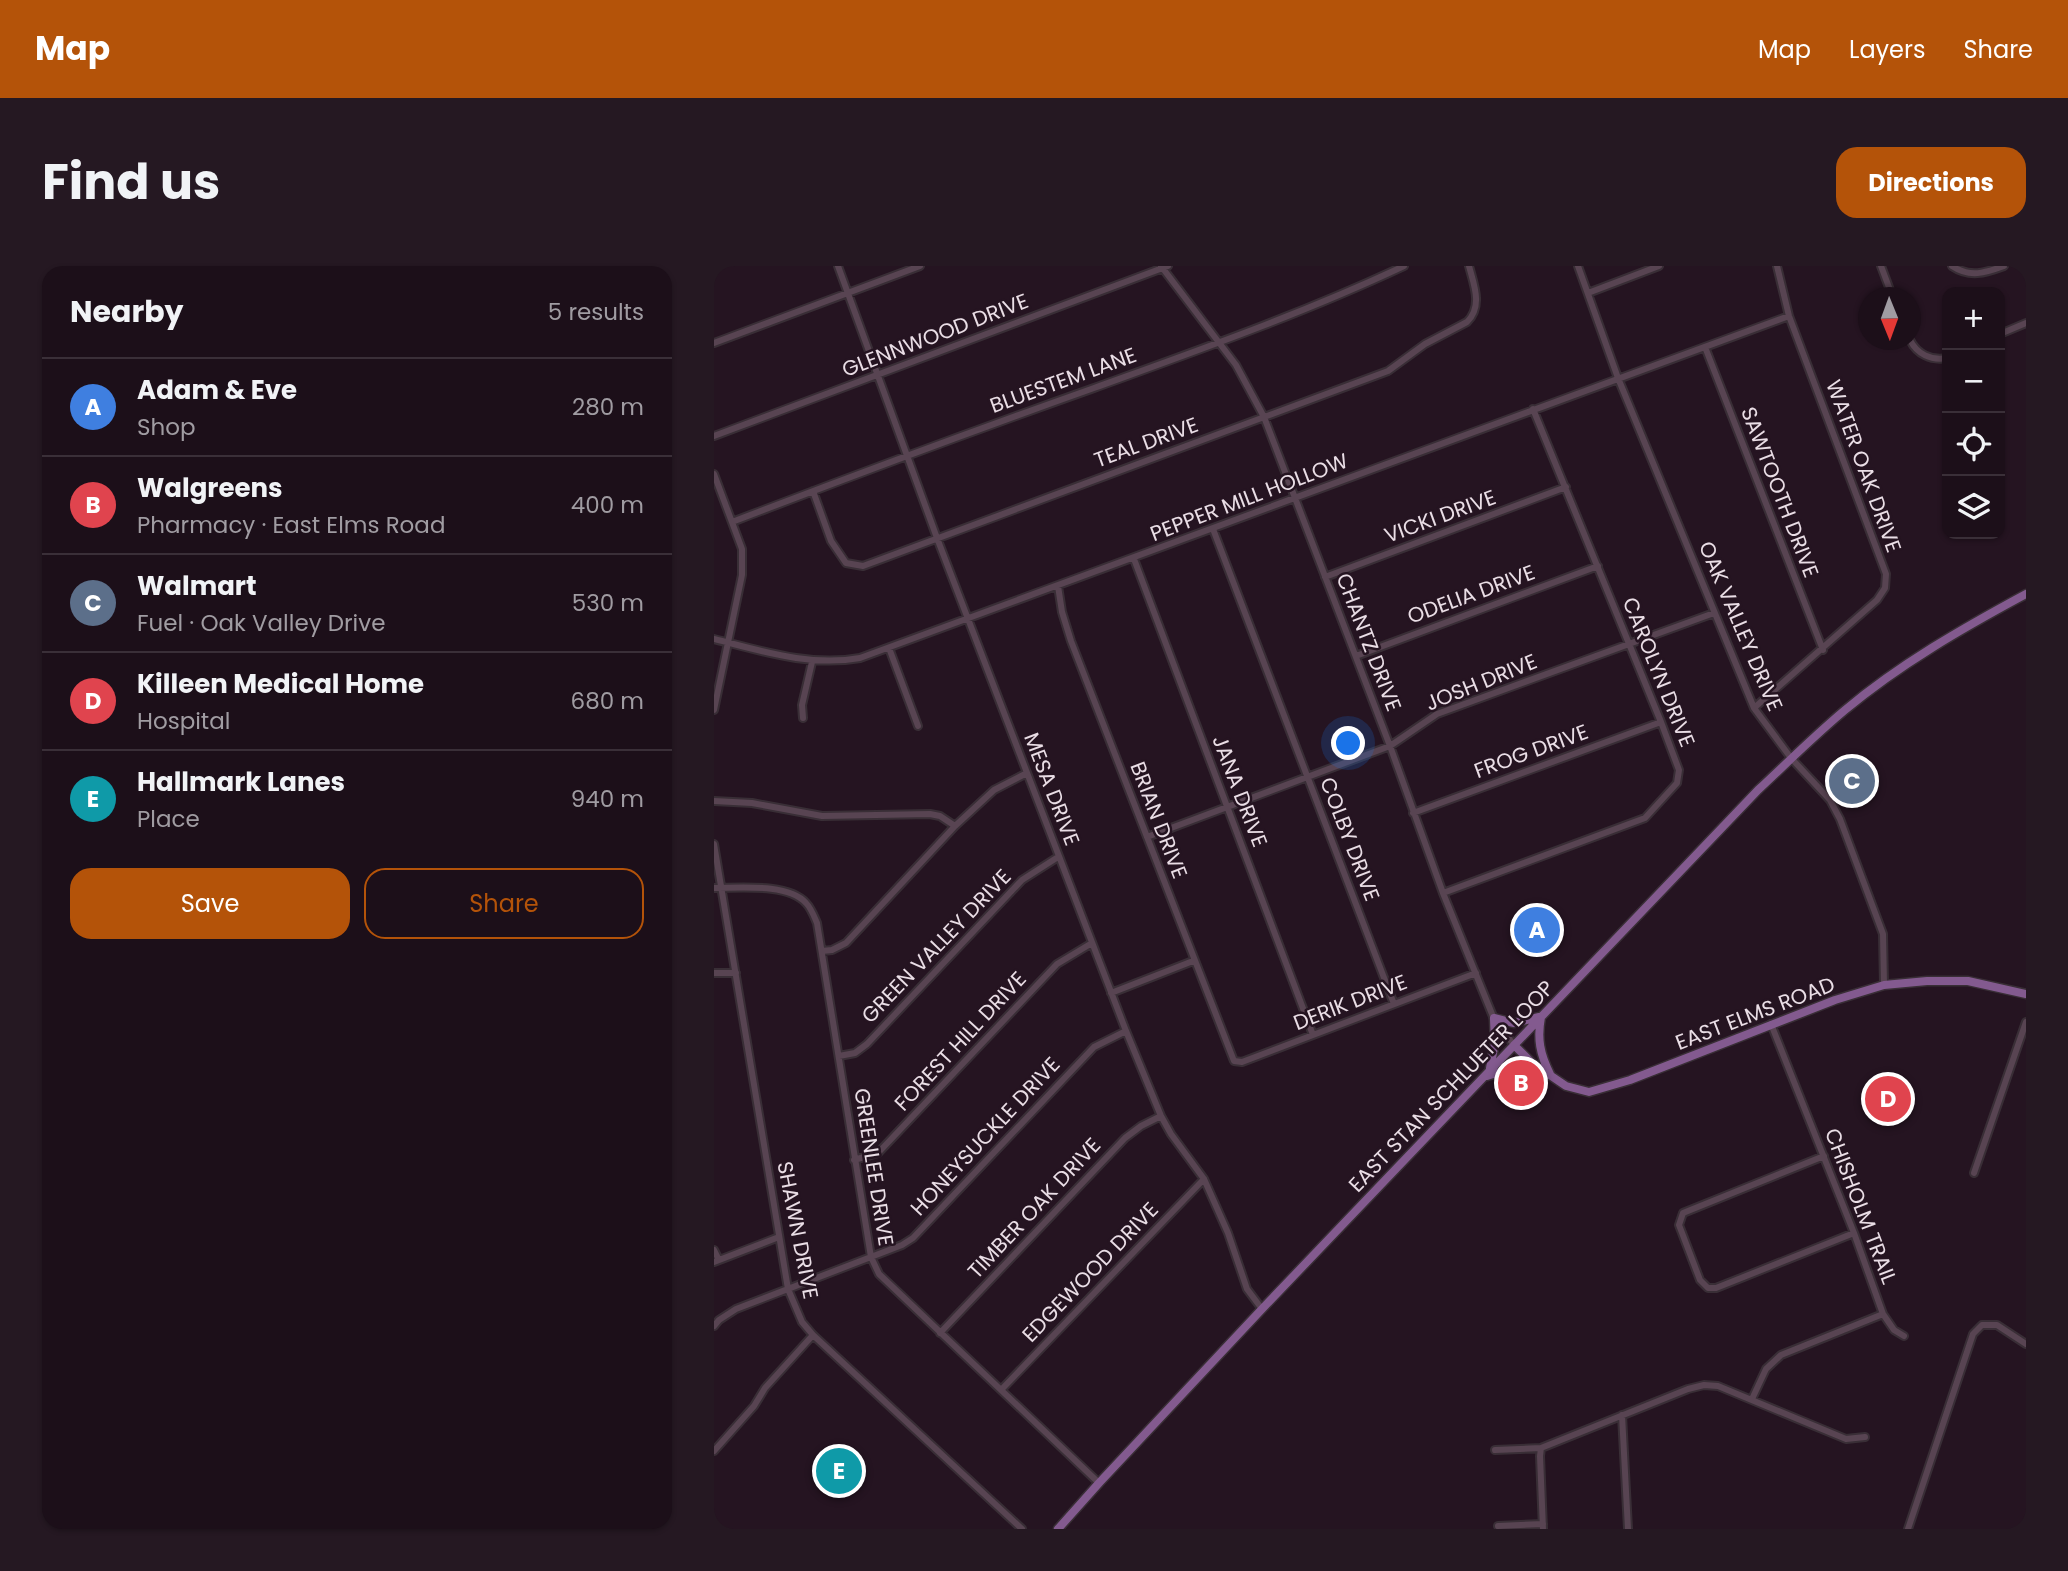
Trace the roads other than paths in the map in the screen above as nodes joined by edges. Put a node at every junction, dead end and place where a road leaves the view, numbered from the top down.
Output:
1 (838, 266) edge
2 (920, 266) edge
3 (1404, 266) edge
4 (1469, 266) edge
5 (1578, 266) edge
6 (1659, 266) edge
7 (1777, 266) edge
8 (1881, 266) edge
9 (1952, 266) edge
10 (2004, 266) edge
11 (1164, 267) edge
12 (1889, 287) edge
13 (848, 292) junction
14 (1588, 293) junction
15 (1789, 316) junction
16 (2026, 323) edge
17 (2005, 332) edge
18 (1219, 342) junction
19 (714, 343) edge
20 (1705, 347) junction
21 (1917, 350) edge
22 (1942, 358) edge
23 (878, 375) junction
24 (1618, 378) junction
25 (1534, 409) junction
26 (1264, 417) junction
27 (714, 436) edge
28 (908, 455) junction
29 (714, 474) edge
30 (1566, 487) junction
31 (813, 491) junction
32 (1294, 498) junction
33 (732, 522) junction
34 (1213, 529) junction
35 (937, 538) junction
36 (1134, 559) junction
37 (1598, 566) junction
38 (1325, 577) junction
39 (1058, 586) junction
40 (2026, 594) edge
41 (1714, 613) junction
42 (969, 619) junction
43 (714, 639) edge
44 (727, 642) junction
45 (1628, 643) junction
46 (889, 648) junction
47 (1823, 650) junction
48 (1356, 656) junction
49 (812, 662) junction
50 (1754, 708) junction
51 (714, 710) edge
52 (803, 718) dead end
53 (1661, 722) junction
54 (918, 726) dead end
55 (1390, 746) junction
56 (1791, 758) junction
57 (1027, 773) junction
58 (1308, 777) junction
59 (714, 801) edge
60 (1227, 808) junction
61 (1413, 813) junction
62 (955, 826) junction
63 (1147, 837) junction
64 (714, 844) edge
65 (1058, 857) junction
66 (714, 888) edge
67 (722, 888) junction
68 (1443, 893) junction
69 (1092, 943) junction
70 (822, 951) junction
71 (1193, 961) junction
72 (714, 973) edge
73 (736, 973) junction
74 (1475, 973) junction
75 (1884, 985) junction
76 (1111, 993) junction
77 (2026, 994) edge
78 (1394, 1004) junction
79 (1542, 1016) junction
80 (1494, 1019) junction
81 (2026, 1022) edge
82 (1771, 1024) junction
83 (1126, 1031) junction
84 (1313, 1035) junction
85 (1514, 1045) junction
86 (839, 1056) junction
87 (1236, 1062) joint
88 (1486, 1075) junction
89 (1551, 1077) junction
90 (1161, 1116) junction
91 (1824, 1156) junction
92 (854, 1160) junction
93 (1974, 1173) dead end
94 (1204, 1179) junction
95 (1854, 1233) junction
96 (779, 1237) junction
97 (714, 1250) edge
98 (871, 1257) junction
99 (716, 1261) edge
100 (788, 1289) junction
101 (1262, 1309) junction
102 (1883, 1314) junction
103 (714, 1326) edge
104 (940, 1333) junction
105 (813, 1335) junction
106 (1904, 1336) dead end
107 (2026, 1344) edge
108 (1002, 1390) junction
109 (1752, 1399) junction
110 (1622, 1415) junction
111 (1865, 1437) dead end
112 (1541, 1448) junction
113 (1495, 1450) dead end
114 (714, 1451) edge
115 (1099, 1483) junction
116 (1498, 1527) dead end
117 (1543, 1527) edge
118 (1022, 1529) edge
119 (1058, 1529) edge
120 (1628, 1529) edge
121 (1909, 1529) edge

1 - 13 street, MESA DRIVE
2 - 13 street
3 - 18 street, BLUESTEM LANE
4 - 26 street, TEAL DRIVE
5 - 14 street, OAK VALLEY DRIVE
6 - 14 street
7 - 15 street, WATER OAK DRIVE
8 - 12 street
9 - 10 street
11 - 18 street, CHANTZ DRIVE
11 - 23 street, GLENNWOOD DRIVE
13 - 19 street
13 - 23 street, MESA DRIVE
14 - 24 street, OAK VALLEY DRIVE
15 - 20 street, PEPPER MILL HOLLOW
15 - 47 street, WATER OAK DRIVE
16 - 17 street
18 - 26 street, CHANTZ DRIVE
18 - 28 street, BLUESTEM LANE
20 - 24 street, PEPPER MILL HOLLOW
20 - 47 street, SAWTOOTH DRIVE
21 - 22 street
23 - 27 street, GLENNWOOD DRIVE
23 - 28 street, MESA DRIVE
24 - 25 street, PEPPER MILL HOLLOW
24 - 41 street, OAK VALLEY DRIVE
25 - 30 street, CAROLYN DRIVE
25 - 32 street, PEPPER MILL HOLLOW
26 - 32 street, CHANTZ DRIVE
26 - 35 street, TEAL DRIVE
28 - 31 street, BLUESTEM LANE
28 - 35 street, MESA DRIVE
29 - 33 street
30 - 37 street, CAROLYN DRIVE
30 - 38 street, VICKI DRIVE
31 - 33 street, BLUESTEM LANE
31 - 35 street, TEAL DRIVE
32 - 34 street, PEPPER MILL HOLLOW
32 - 38 street, CHANTZ DRIVE
33 - 44 street
34 - 36 street, PEPPER MILL HOLLOW
34 - 58 street, COLBY DRIVE
35 - 42 street, MESA DRIVE
36 - 39 street, PEPPER MILL HOLLOW
36 - 60 street, JANA DRIVE
37 - 45 street, CAROLYN DRIVE
37 - 48 street, ODELIA DRIVE
38 - 48 street, CHANTZ DRIVE
39 - 42 street, PEPPER MILL HOLLOW
39 - 63 street, BRIAN DRIVE
40 - 56 main road, EAST STAN SCHLUETER LOOP
41 - 45 street, JOSH DRIVE
41 - 50 street, OAK VALLEY DRIVE
42 - 46 street, PEPPER MILL HOLLOW
42 - 57 street, MESA DRIVE
43 - 44 street, PEPPER MILL HOLLOW
44 - 49 street, PEPPER MILL HOLLOW
44 - 51 street
45 - 53 street, CAROLYN DRIVE
45 - 55 street, JOSH DRIVE
46 - 49 street, PEPPER MILL HOLLOW
46 - 54 street
47 - 50 street, WATER OAK DRIVE
48 - 55 street, CHANTZ DRIVE
49 - 52 street
50 - 56 street, OAK VALLEY DRIVE
53 - 61 street, FROG DRIVE
53 - 68 street, CAROLYN DRIVE
55 - 58 street, JOSH DRIVE
55 - 61 street, CHANTZ DRIVE
56 - 75 street, OAK VALLEY DRIVE
56 - 79 main road, EAST STAN SCHLUETER LOOP
57 - 62 street
57 - 65 street, MESA DRIVE
58 - 60 street, JOSH DRIVE
58 - 78 street, COLBY DRIVE
59 - 62 street
60 - 63 street, JOSH DRIVE
60 - 84 street, JANA DRIVE
61 - 68 street, CHANTZ DRIVE
62 - 70 street
63 - 71 street, BRIAN DRIVE
64 - 67 street, SHAWN DRIVE
65 - 69 street, MESA DRIVE
65 - 86 street, GREEN VALLEY DRIVE
66 - 67 street, GREENLEE DRIVE
67 - 70 street, GREENLEE DRIVE
67 - 73 street, SHAWN DRIVE
68 - 74 street, CHANTZ DRIVE
69 - 76 street, MESA DRIVE
69 - 92 street, FOREST HILL DRIVE
70 - 86 street, GREENLEE DRIVE
71 - 76 street
71 - 87 street, BRIAN DRIVE
72 - 73 street
73 - 96 street, SHAWN DRIVE
74 - 78 street, DERIK DRIVE
74 - 80 street, CHANTZ DRIVE
75 - 77 main road, EAST ELMS ROAD
75 - 82 main road, EAST ELMS ROAD
76 - 83 street, MESA DRIVE
78 - 84 street, DERIK DRIVE
79 - 80 main road
79 - 85 main road, EAST STAN SCHLUETER LOOP
79 - 89 main road
80 - 85 street, CHANTZ DRIVE
80 - 88 main road
81 - 93 street
82 - 89 main road, EAST ELMS ROAD
82 - 91 street, CHISHOLM TRAIL
83 - 90 street, MESA DRIVE
83 - 98 street, HONEYSUCKLE DRIVE
84 - 87 street, DERIK DRIVE
85 - 88 main road, EAST STAN SCHLUETER LOOP
85 - 89 main road, EAST ELMS ROAD
86 - 92 street, GREENLEE DRIVE
88 - 89 main road
88 - 101 main road, EAST STAN SCHLUETER LOOP
90 - 94 street, MESA DRIVE
90 - 104 street, TIMBER OAK DRIVE
91 - 95 street, CHISHOLM TRAIL
91 - 95 street
92 - 98 street, GREENLEE DRIVE
94 - 101 street, MESA DRIVE
94 - 108 street, EDGEWOOD DRIVE
95 - 102 street, CHISHOLM TRAIL
96 - 99 street
96 - 100 street, SHAWN DRIVE
97 - 99 street
98 - 100 street, HONEYSUCKLE DRIVE
98 - 104 street, GREENLEE DRIVE
100 - 103 street, HONEYSUCKLE DRIVE
100 - 105 street, SHAWN DRIVE
101 - 115 main road, EAST STAN SCHLUETER LOOP
102 - 106 street
102 - 109 street, CHISHOLM TRAIL
104 - 108 street, GREENLEE DRIVE
105 - 114 street
105 - 118 street, SHAWN DRIVE
107 - 121 street
108 - 115 street, GREENLEE DRIVE
109 - 110 street
109 - 111 street
110 - 112 street
110 - 120 street
112 - 113 street
112 - 117 street
115 - 119 main road, EAST STAN SCHLUETER LOOP
116 - 117 street

